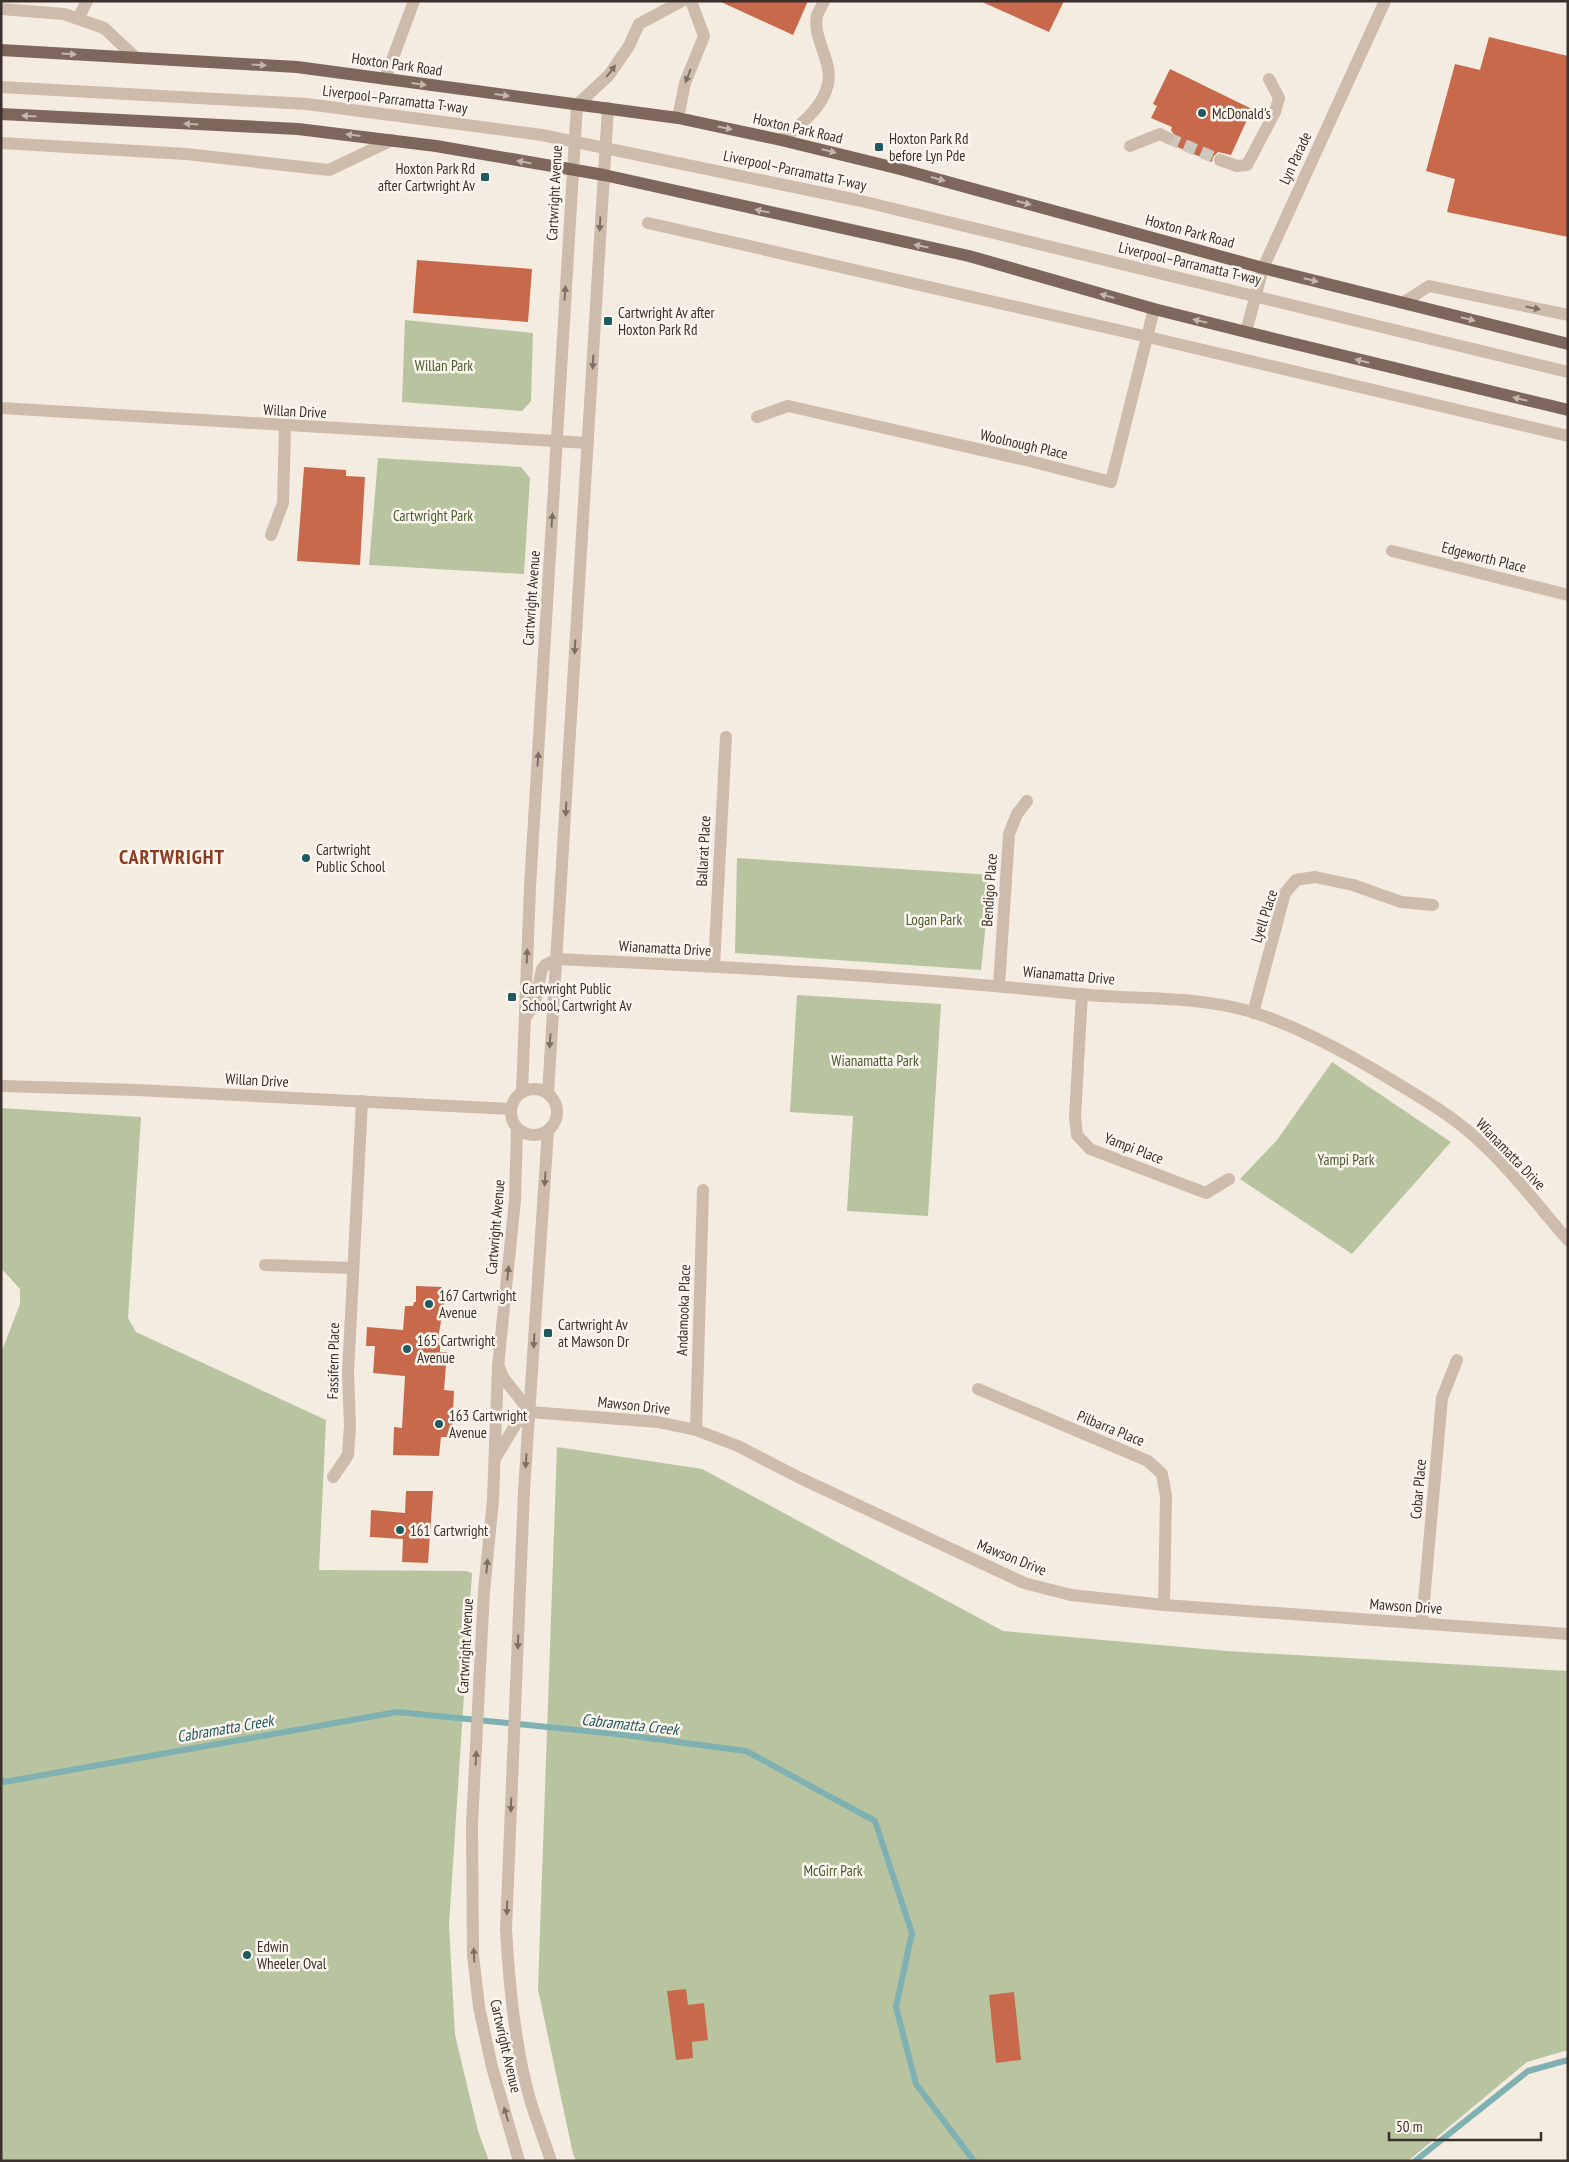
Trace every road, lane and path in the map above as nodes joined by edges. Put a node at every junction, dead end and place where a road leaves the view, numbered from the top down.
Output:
1 (86, 1) edge
2 (414, 1) edge
3 (682, 1) edge
4 (691, 1) edge
5 (824, 1) edge
6 (1385, 1) edge
7 (28, 6) edge
8 (1, 9) edge
9 (78, 19) junction
10 (1, 50) edge
11 (136, 58) junction
12 (385, 79) junction
13 (1269, 80) dead end
14 (1, 87) edge
15 (577, 105) junction
16 (608, 108) junction
17 (1, 114) edge
18 (678, 118) junction
19 (1168, 138) tunnel mouth
20 (392, 140) junction
21 (781, 140) junction
22 (574, 142) junction
23 (1, 143) edge
24 (1130, 146) dead end
25 (606, 147) junction
26 (1220, 160) tunnel mouth
27 (572, 171) junction
28 (604, 176) junction
29 (648, 223) dead end
30 (1263, 268) junction
31 (1256, 295) junction
32 (1404, 302) junction
33 (1154, 309) junction
34 (1568, 315) edge
35 (1246, 332) junction
36 (1148, 337) junction
37 (1568, 344) edge
38 (1568, 372) edge
39 (1, 408) edge
40 (1568, 410) edge
41 (757, 417) dead end
42 (285, 426) junction
43 (1568, 436) edge
44 (557, 441) junction
45 (588, 443) junction
46 (271, 535) dead end
47 (1392, 551) dead end
48 (1568, 594) edge
49 (726, 737) dead end
50 (1027, 801) dead end
51 (1433, 905) dead end
52 (557, 959) junction
53 (714, 966) junction
54 (999, 985) junction
55 (1082, 994) junction
56 (1252, 1013) junction
57 (526, 1016) junction
58 (1, 1086) edge
59 (522, 1092) junction
60 (548, 1094) junction
61 (362, 1101) junction
62 (511, 1109) junction
63 (518, 1128) junction
64 (548, 1130) junction
65 (1229, 1180) dead end
66 (703, 1190) dead end
67 (1568, 1240) edge
68 (265, 1264) dead end
69 (353, 1268) junction
70 (1457, 1360) dead end
71 (498, 1366) junction
72 (978, 1389) dead end
73 (530, 1412) junction
74 (696, 1430) junction
75 (494, 1461) junction
76 (333, 1477) dead end
77 (1164, 1605) junction
78 (1422, 1623) junction
79 (1568, 1634) edge
80 (520, 2161) edge
81 (551, 2161) edge

1 - 9 street
2 - 12 street
15 -> 3 street
4 -> 18 street
5 - 21 street
6 - 30 street, Lyn Parade
7 - 8 street
7 - 9 street
9 - 11 street
10 -> 11 main road, Hoxton Park Road
11 -> 12 main road, Hoxton Park Road
12 -> 15 main road, Hoxton Park Road
13 - 26 street
14 - 22 street, Liverpool–Parramatta T-way
15 - 16 main road, Hoxton Park Road
15 - 22 street, Cartwright Avenue
16 - 18 main road, Hoxton Park Road
16 - 25 street
20 -> 17 main road
18 -> 21 main road, Hoxton Park Road
19 - 24 street
20 - 23 street
27 -> 20 main road
21 -> 30 main road, Hoxton Park Road
22 - 25 street, Liverpool–Parramatta T-way
22 - 27 street, Cartwright Avenue
25 - 28 street
25 - 31 street, Liverpool–Parramatta T-way
27 - 28 main road
44 -> 27 street, Cartwright Avenue
33 -> 28 main road
28 -> 45 street
29 - 36 street
30 - 31 street, Lyn Parade
30 -> 32 main road, Hoxton Park Road
31 - 35 street, Lyn Parade
31 - 38 street, Liverpool–Parramatta T-way
32 -> 34 street
32 -> 37 main road, Hoxton Park Road
35 -> 33 main road
33 - 36 street, Woolnough Place
40 -> 35 main road
36 - 41 street, Woolnough Place
36 - 43 street
39 - 42 street, Willan Drive
42 - 44 street, Willan Drive
42 - 46 street
44 - 45 street, Willan Drive
57 -> 44 street, Cartwright Avenue
45 -> 52 street
47 - 48 street, Edgeworth Place
49 - 53 street, Ballarat Place
50 - 54 street, Bendigo Place
51 - 56 street, Lyell Place
52 - 53 street, Wianamatta Drive
52 - 57 street
52 -> 60 street
53 - 54 street, Wianamatta Drive
54 - 55 street, Wianamatta Drive
55 - 56 street, Wianamatta Drive
55 - 65 street, Yampi Place
56 - 67 street, Wianamatta Drive
57 - 59 street, Cartwright Avenue
58 - 61 street, Willan Drive
59 - 60 street
59 - 62 street
60 - 64 street
61 - 62 street, Willan Drive
61 - 69 street, Fassifern Place
62 - 63 street
63 - 64 street
71 -> 63 street, Cartwright Avenue
64 -> 73 street, Cartwright Avenue
66 - 74 street, Andamooka Place
68 - 69 street
69 - 76 street, Fassifern Place
70 - 78 street, Cobar Place
71 - 73 street
71 - 75 street, Cartwright Avenue
72 - 77 street, Pilbarra Place
73 - 74 street, Mawson Drive
73 - 75 street
73 -> 81 street, Cartwright Avenue
74 - 77 street, Mawson Drive
80 -> 75 street, Cartwright Avenue
77 - 78 street, Mawson Drive
78 - 79 street, Mawson Drive

